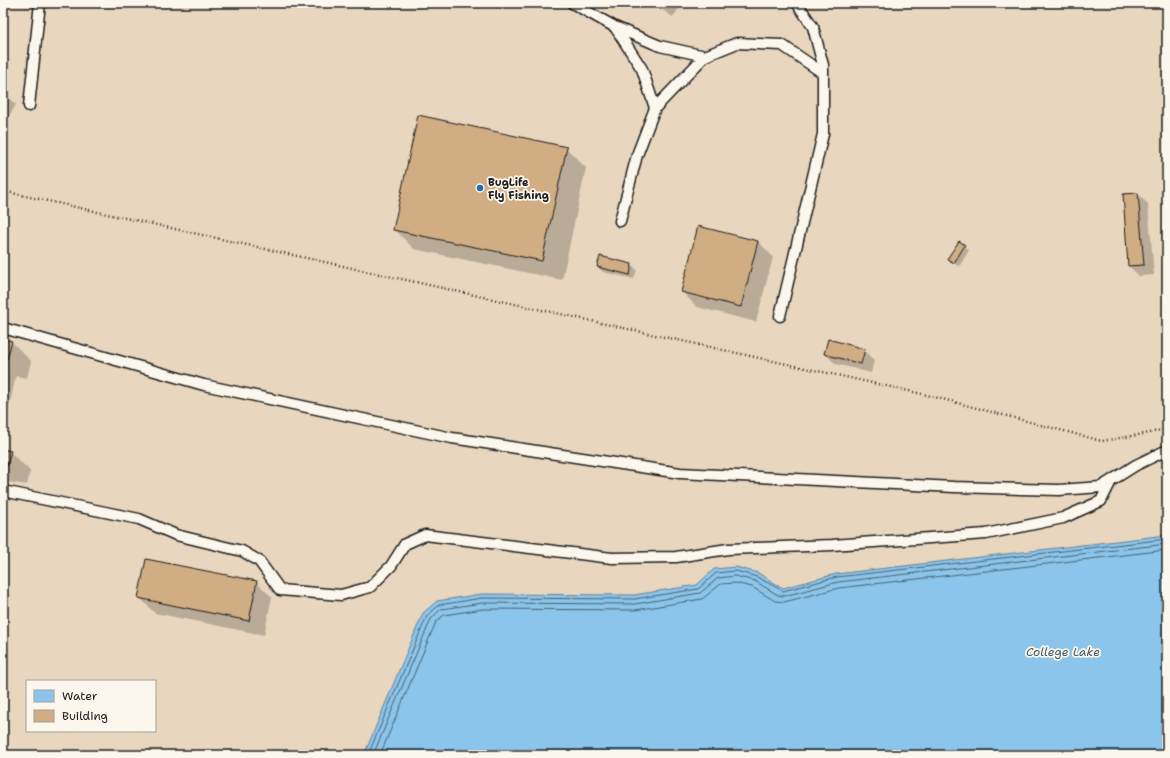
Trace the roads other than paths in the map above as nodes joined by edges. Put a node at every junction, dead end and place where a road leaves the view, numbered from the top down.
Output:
1 (40, 3) edge
2 (572, 3) edge
3 (797, 3) edge
4 (615, 26) junction
5 (705, 56) junction
6 (823, 73) junction
7 (29, 106) dead end
8 (655, 108) junction
9 (620, 221) dead end
10 (780, 316) dead end
11 (3, 328) edge
12 (1167, 450) edge
13 (1112, 480) junction
14 (3, 491) edge

1 - 7 lane
2 - 4 lane
3 - 6 lane
4 - 5 lane
4 - 8 lane
5 - 6 lane
5 - 8 lane
6 - 10 lane
8 - 9 lane
11 - 13 lane
12 - 13 lane
13 - 14 lane

